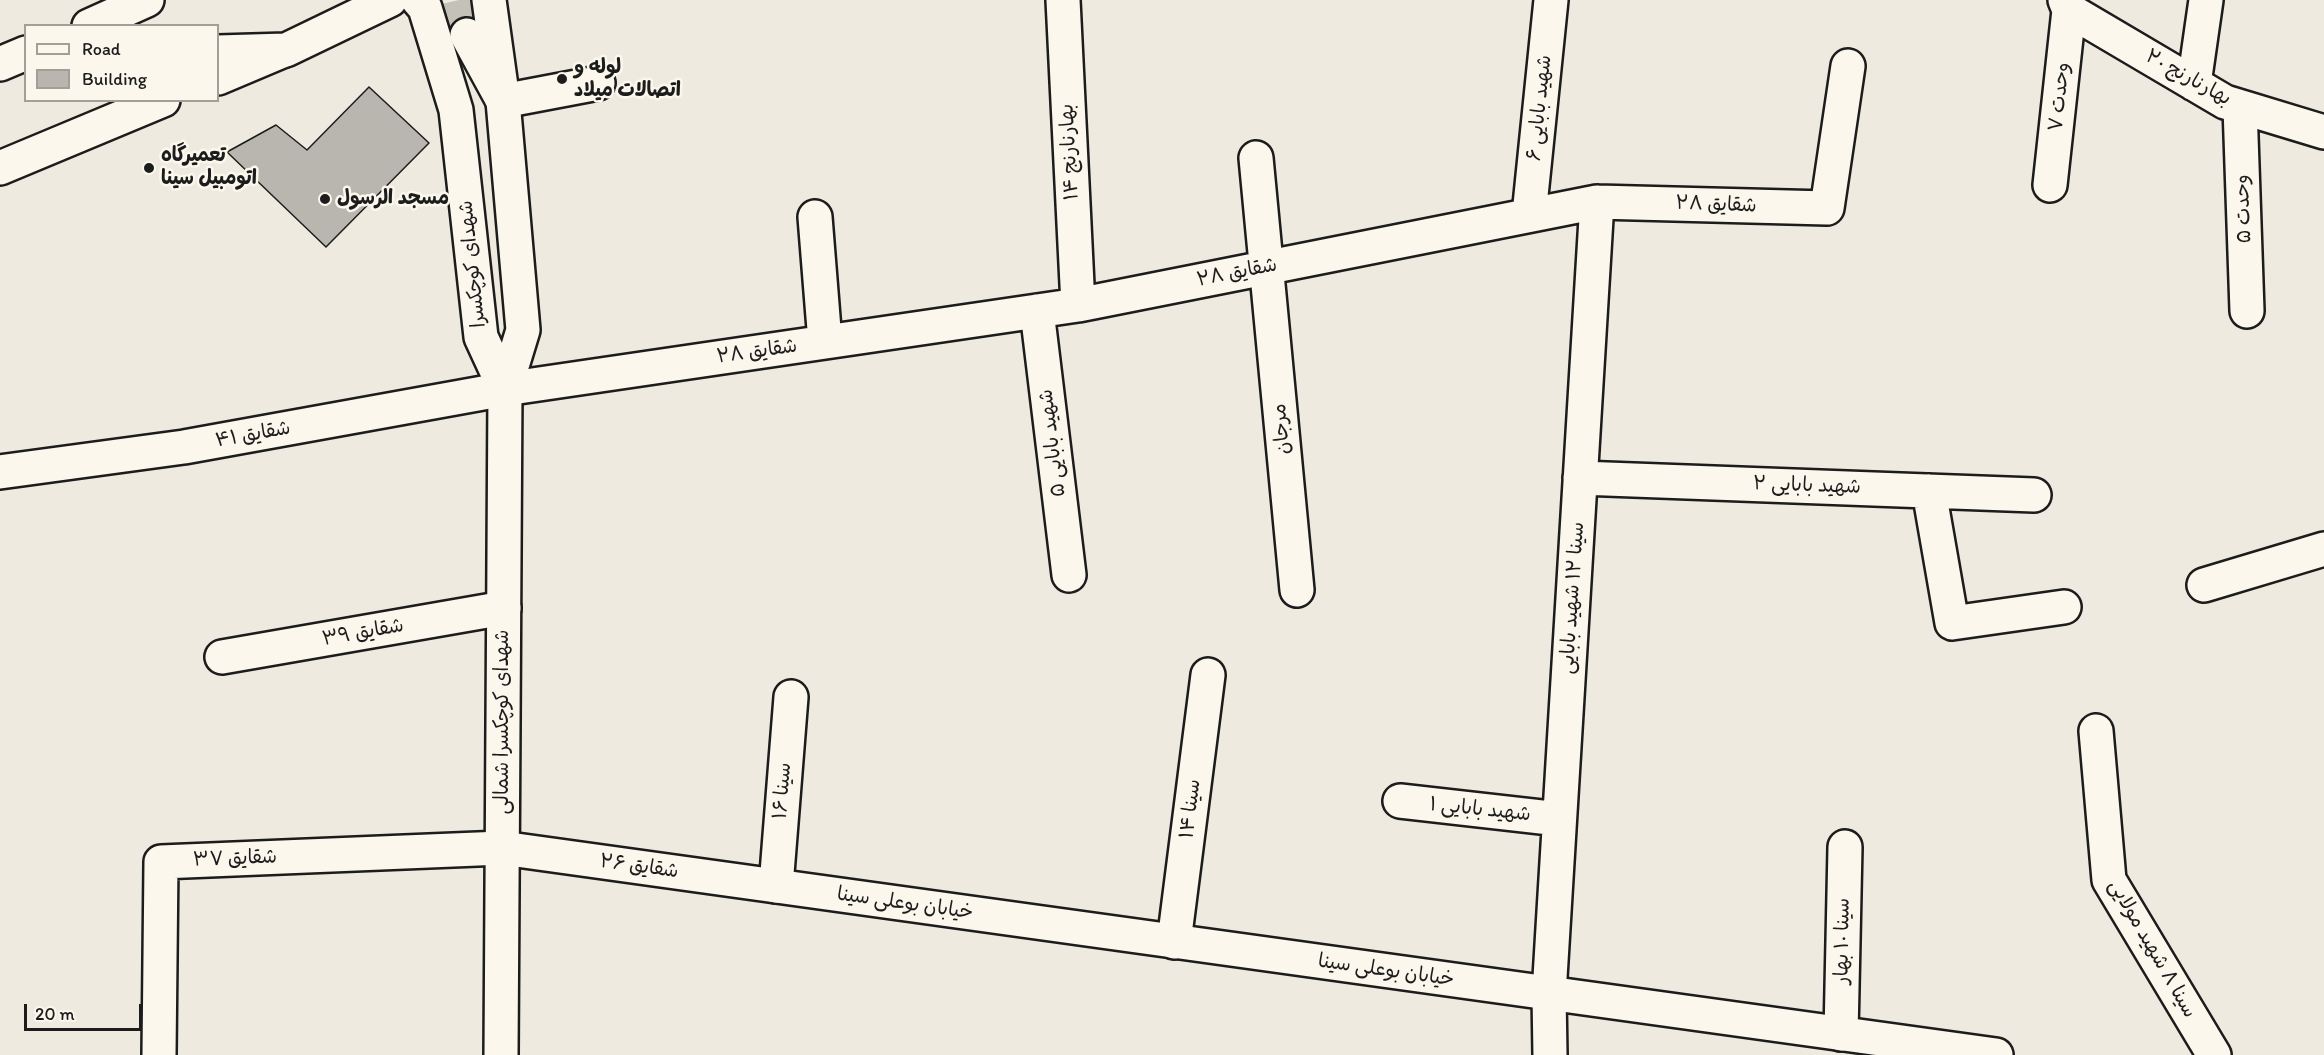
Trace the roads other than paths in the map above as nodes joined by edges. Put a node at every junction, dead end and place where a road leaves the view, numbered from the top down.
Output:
1 (147, 0) edge
2 (390, 0) edge
3 (418, 0) edge
4 (489, 0) edge
5 (1063, 0) edge
6 (1551, 0) edge
7 (2206, 0) edge
8 (2067, 5) edge
9 (93, 24) edge
10 (286, 50) junction
11 (219, 52) edge
12 (24, 54) edge
13 (0, 64) edge
14 (1848, 66) dead end
15 (24, 70) edge
16 (0, 73) edge
17 (219, 78) edge
18 (598, 83) dead end
19 (2194, 84) junction
20 (503, 101) junction
21 (158, 102) edge
22 (2240, 107) junction
23 (456, 110) junction
24 (2324, 132) edge
25 (1256, 158) dead end
26 (0, 168) edge
27 (2050, 185) dead end
28 (1597, 202) junction
29 (1528, 215) junction
30 (815, 217) dead end
31 (1267, 267) junction
32 (1078, 304) junction
33 (2247, 310) dead end
34 (1036, 311) junction
35 (825, 342) junction
36 (505, 389) junction
37 (0, 472) edge
38 (1580, 478) junction
39 (1929, 491) junction
40 (2034, 495) dead end
41 (2324, 549) edge
42 (1069, 575) dead end
43 (2204, 585) dead end
44 (1297, 590) dead end
45 (2064, 607) dead end
46 (504, 608) junction
47 (222, 657) dead end
48 (1208, 675) dead end
49 (791, 697) dead end
50 (2096, 731) dead end
51 (1400, 801) dead end
52 (1559, 819) junction
53 (1845, 847) dead end
54 (502, 848) junction
55 (776, 886) junction
56 (1174, 942) junction
57 (1549, 994) junction
58 (1841, 1034) junction
59 (159, 1055) edge
60 (501, 1055) edge
61 (1550, 1055) edge
62 (1996, 1055) edge
63 (2214, 1055) edge

1 - 9 main road
2 - 10 main road
3 - 23 main road, شهدای کوچکسرا
4 - 20 main road
5 - 32 main road, بهارنارنج ۱۴
6 - 29 main road, شهید بابایی ۶
7 - 19 main road
8 - 19 main road, بهارنارنج ۲۰
8 - 27 main road, وحدت ۷
10 - 11 main road
10 - 17 main road
12 - 13 main road
14 - 28 main road, شقایق ۲۸
15 - 16 main road
18 - 20 main road
19 - 22 main road, بهارنارنج ۲۰
20 - 23 main road
20 - 36 main road
21 - 26 main road
22 - 24 main road, بهارنارنج ۲۰
22 - 33 main road, وحدت ۵
23 - 36 main road, شهدای کوچکسرا
25 - 31 main road, مرجان
28 - 29 main road, شقایق ۲۸
28 - 38 main road, سینا ۱۲ شهید بابایی
29 - 31 main road, شقایق ۲۸
30 - 35 main road
31 - 32 main road, شقایق ۲۸
31 - 44 main road, مرجان
32 - 34 main road, شقایق ۲۸
34 - 35 main road, شقایق ۲۸
34 - 42 main road, شهید بابایی ۵
35 - 36 main road, شقایق ۲۸
36 - 37 main road, شقایق ۴۱
36 - 46 main road, شهدای کوچکسرا شمالی
38 - 39 main road, شهید بابایی ۲
38 - 52 main road, سینا ۱۲ شهید بابایی
39 - 40 main road, شهید بابایی ۲
39 - 45 main road
41 - 43 main road
46 - 47 main road, شقایق ۳۹
46 - 54 main road, شهدای کوچکسرا شمالی
48 - 56 main road, سینا ۱۴
49 - 55 main road, سینا ۱۶
50 - 63 main road, سینا ۸ شهید مولایی
51 - 52 main road, شهید بابایی ۱
52 - 57 main road, سینا ۱۲ شهید بابایی
53 - 58 main road, سینا ۱۰ بهار
54 - 55 main road, شقایق ۲۶
54 - 59 main road, شقایق ۳۷
54 - 60 main road, شهدای کوچکسرا شمالی
55 - 56 main road, خیابان بوعلی سینا
56 - 57 main road, خیابان بوعلی سینا
57 - 58 main road, خیابان بوعلی سینا
57 - 61 main road, سینا ۱۲ شهید بابایی
58 - 62 main road, خیابان بوعلی سینا

